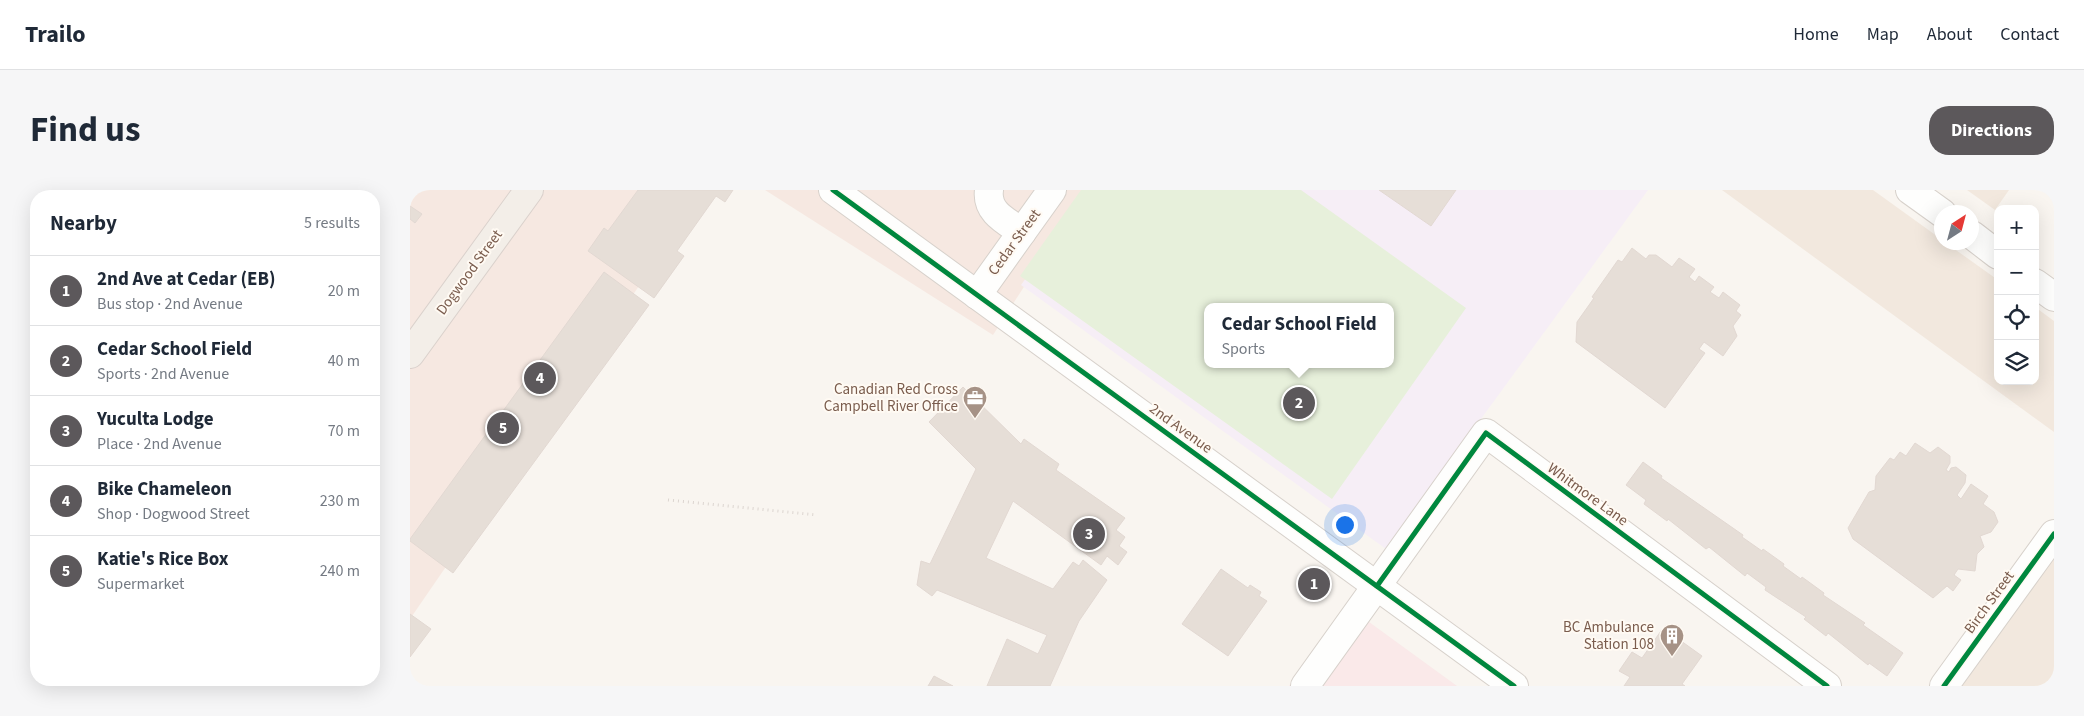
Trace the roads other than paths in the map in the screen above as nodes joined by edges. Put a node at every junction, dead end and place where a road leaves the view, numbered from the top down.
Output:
1 (529, 190) edge
2 (833, 190) edge
3 (989, 190) edge
4 (1052, 190) edge
5 (1910, 190) edge
6 (1934, 207) edge
7 (1022, 232) junction
8 (1979, 241) edge
9 (1994, 252) edge
10 (2039, 286) edge
11 (977, 295) junction
12 (2054, 297) edge
13 (410, 354) edge
14 (2054, 534) edge
15 (1377, 586) junction
16 (1306, 686) edge
17 (1514, 686) edge
18 (1827, 686) edge
19 (1944, 686) edge

1 - 13 main road, Dogwood Street
2 - 11 street, 2nd Avenue
3 - 7 street
4 - 7 street, Cedar Street
5 - 6 street
7 - 11 street, Cedar Street
8 - 9 street
10 - 12 street
11 - 15 street, 2nd Avenue
14 - 19 street, Birch Street
15 - 16 street
15 - 17 street, 2nd Avenue
15 - 18 street, Whitmore Lane

